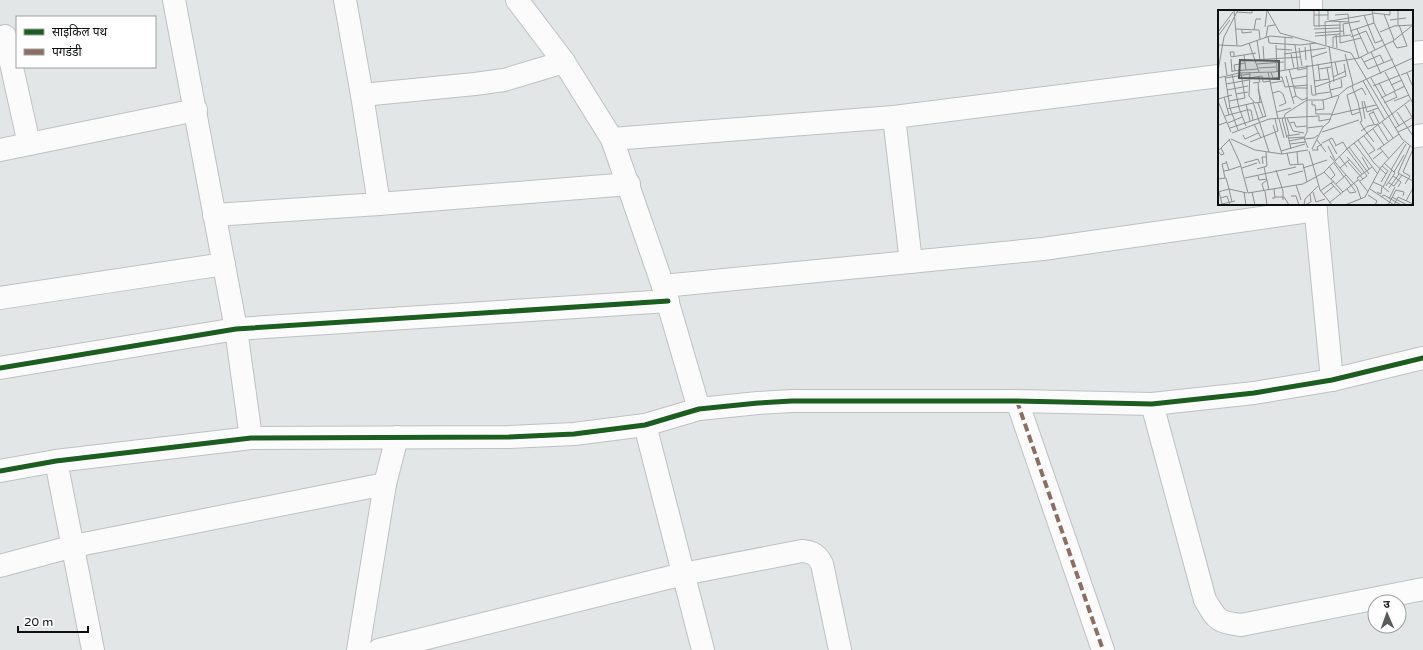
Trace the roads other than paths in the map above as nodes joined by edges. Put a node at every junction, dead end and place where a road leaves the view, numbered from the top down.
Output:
1 (174, 0) edge
2 (346, 0) edge
3 (517, 0) edge
4 (5, 36) dead end
5 (1423, 52) edge
6 (1413, 54) edge
7 (564, 62) junction
8 (1218, 76) edge
9 (362, 95) junction
10 (196, 110) junction
11 (894, 117) junction
12 (1423, 135) edge
13 (1413, 137) edge
14 (612, 139) junction
15 (29, 144) junction
16 (0, 150) edge
17 (629, 184) junction
18 (379, 204) junction
19 (1316, 207) edge
20 (214, 215) junction
21 (911, 262) junction
22 (224, 264) junction
23 (666, 294) junction
24 (0, 298) edge
25 (236, 329) junction
26 (1423, 358) edge
27 (0, 368) edge
28 (1332, 380) junction
29 (1017, 401) junction
30 (1152, 404) junction
31 (699, 409) junction
32 (645, 425) junction
33 (251, 438) junction
34 (397, 438) junction
35 (56, 461) junction
36 (0, 471) edge
37 (385, 484) junction
38 (74, 546) junction
39 (0, 566) edge
40 (683, 574) junction
41 (1423, 589) edge
42 (93, 650) edge
43 (358, 650) edge
44 (379, 650) edge
45 (703, 650) edge
46 (840, 650) edge
47 (1103, 650) edge

1 - 10 street
2 - 9 street
3 - 7 street
4 - 15 street
5 - 6 street
7 - 9 street
7 - 14 street
8 - 11 street
9 - 18 street
10 - 15 street
10 - 20 street
11 - 14 street
11 - 21 street
12 - 13 street
14 - 17 street
15 - 16 street
17 - 18 street
17 - 23 street
18 - 20 street
19 - 21 street
19 - 28 street
20 - 22 street
21 - 23 street
22 - 24 street
22 - 25 street
23 - 25 street
23 - 31 street
25 - 27 street
25 - 33 street
26 - 28 street
28 - 30 street
29 - 30 street
29 - 31 street
29 - 47 street
30 - 41 street
31 - 32 street
32 - 34 street
32 - 40 street
33 - 34 street
33 - 35 street
34 - 37 street
35 - 36 street
35 - 38 street
37 - 38 street
37 - 43 street
38 - 39 street
38 - 42 street
40 - 44 street
40 - 45 street
40 - 46 street

